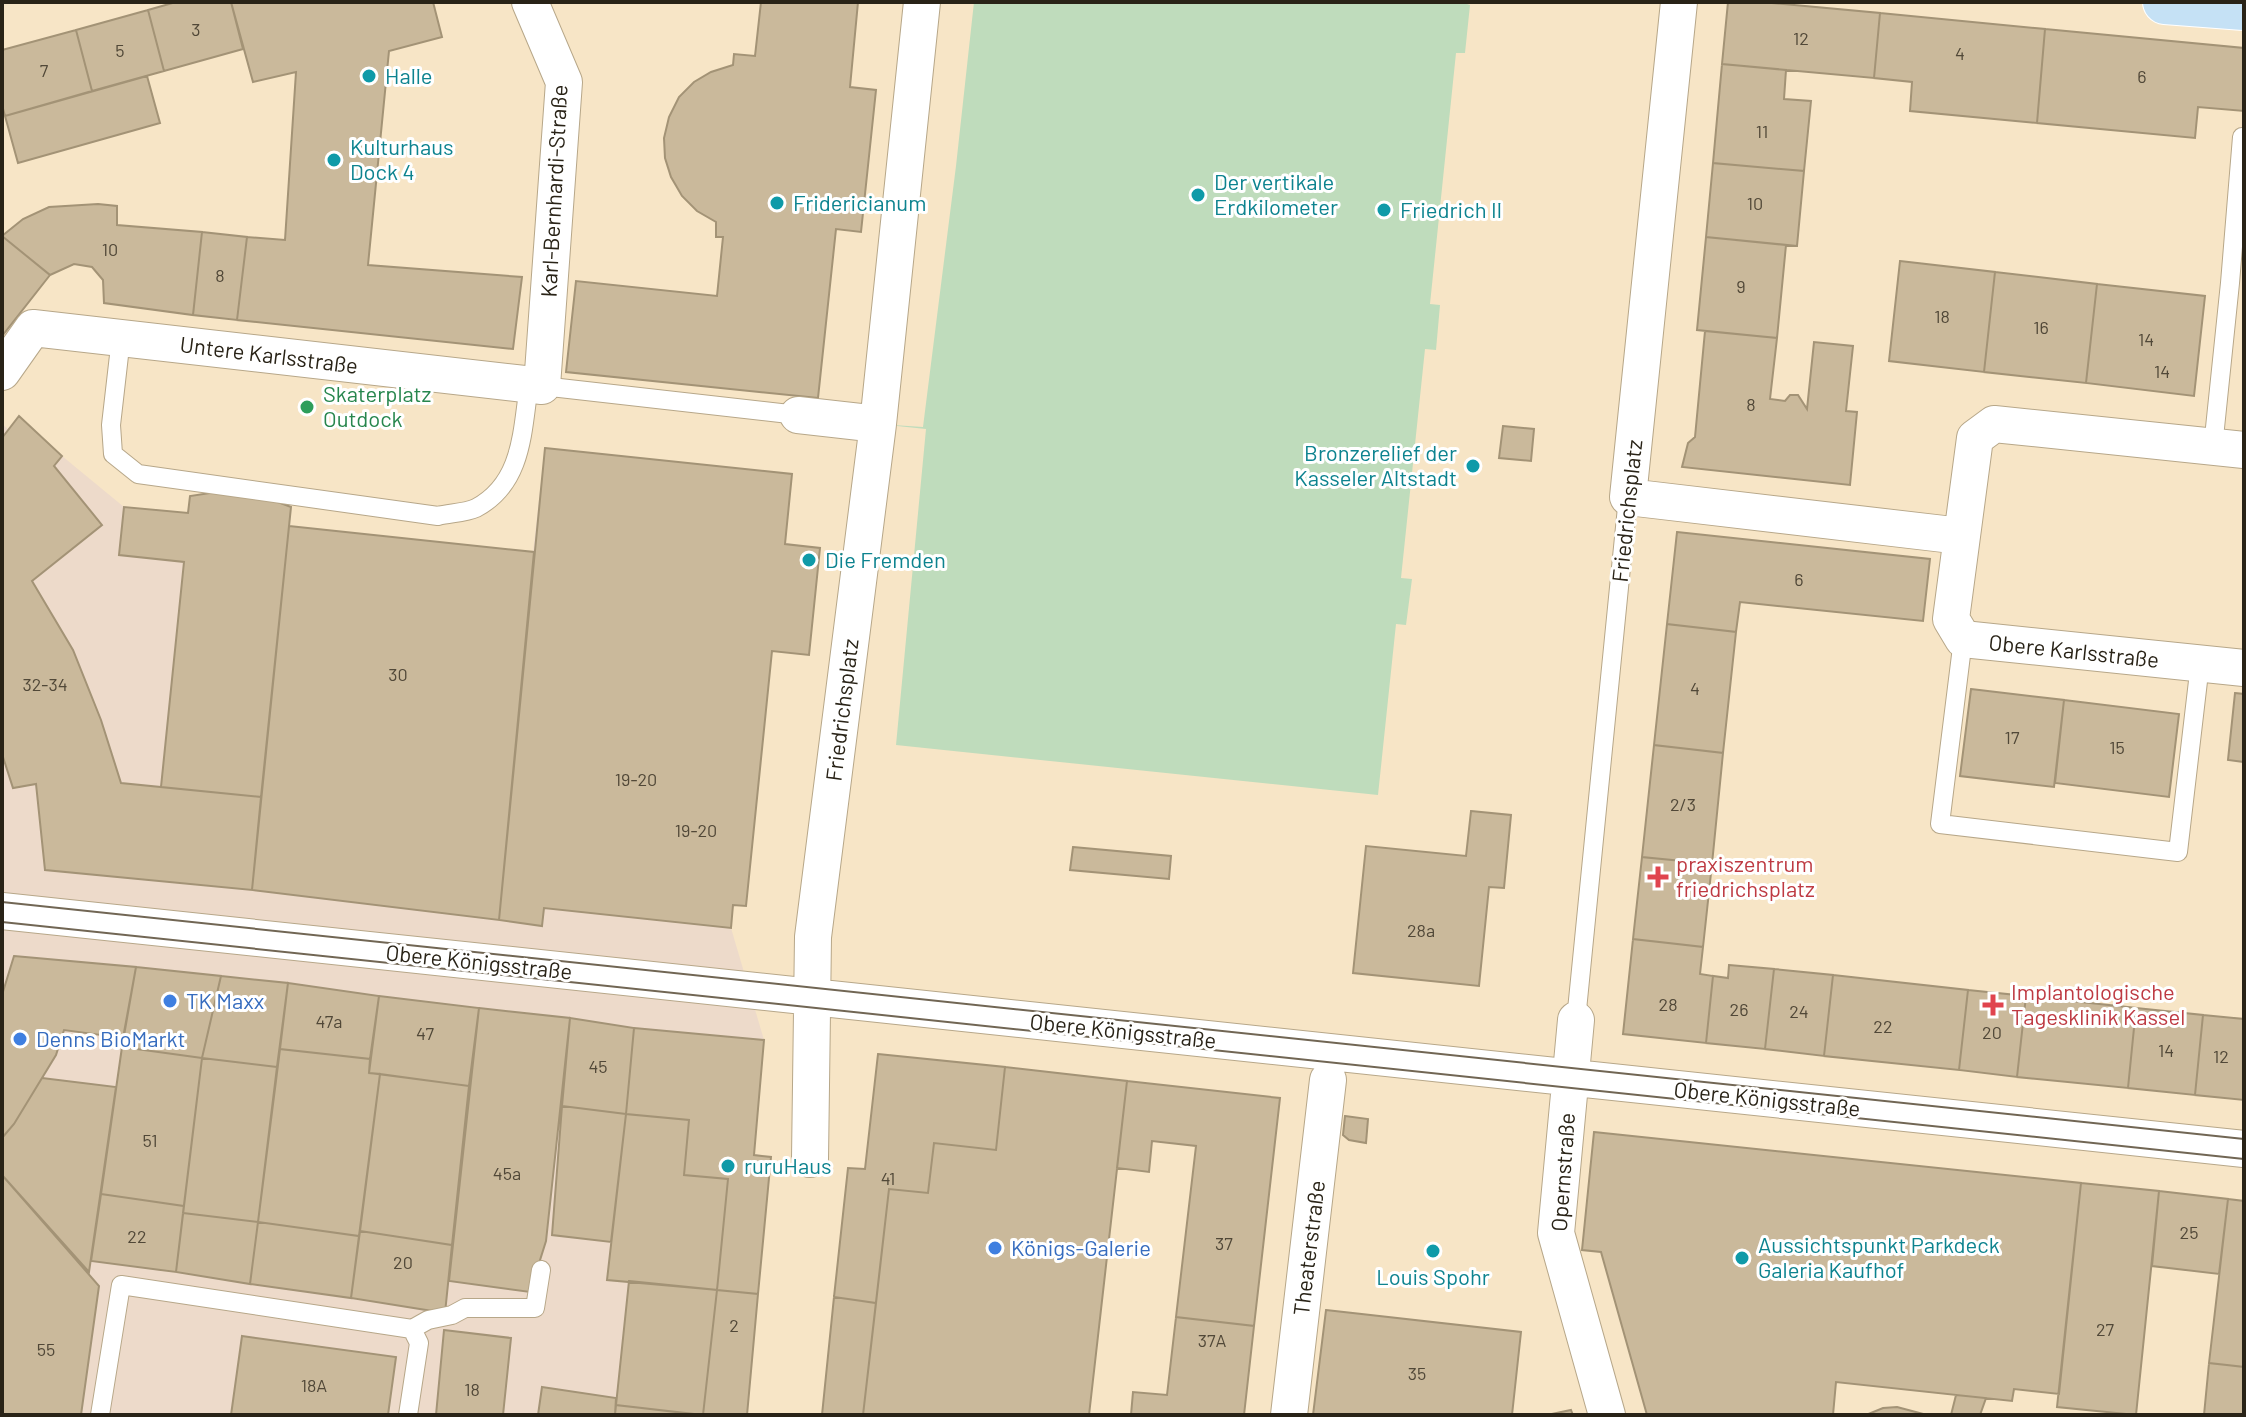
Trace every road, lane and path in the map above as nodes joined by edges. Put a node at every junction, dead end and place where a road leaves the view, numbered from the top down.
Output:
1 (530, 2) edge
2 (922, 2) edge
3 (1679, 2) edge
4 (2165, 2) edge
5 (2244, 8) edge
6 (2242, 137) edge
7 (121, 338) junction
8 (2, 372) edge
9 (535, 386) junction
10 (798, 415) joint
11 (878, 424) junction
12 (2228, 448) edge
13 (1628, 497) junction
14 (1961, 536) junction
15 (1963, 639) junction
16 (2200, 664) junction
17 (2244, 668) edge
18 (2, 911) edge
19 (812, 998) junction
20 (1576, 1020) joint
21 (1570, 1079) junction
22 (1328, 1080) dead end
23 (2244, 1149) edge
24 (810, 1159) dead end
25 (541, 1270) dead end
26 (412, 1329) junction
27 (100, 1415) edge
28 (408, 1415) edge
29 (1289, 1415) edge
30 (1607, 1415) edge

1 - 9 street, Karl-Bernhardi-Straße
2 - 11 street, Friedrichsplatz
3 - 13 street, Friedrichsplatz
4 - 5 main road
6 - 12 lane
7 - 8 street, Untere Karlsstraße
7 - 9 street, Untere Karlsstraße
7 - 9 lane
9 - 10 lane, Untere Karlsstraße
10 - 11 street
11 - 19 street, Friedrichsplatz
12 - 14 street, Obere Karlsstraße
13 - 14 street
13 - 20 lane, Friedrichsplatz
14 - 15 street, Obere Karlsstraße
15 - 16 street, Obere Karlsstraße
15 - 16 lane
16 - 17 street, Obere Karlsstraße
18 - 19 street, Obere Königsstraße
19 - 21 street, Obere Königsstraße
19 - 24 street, Friedrichsplatz
20 - 21 street, Opernstraße
21 - 23 street, Obere Königsstraße
21 - 30 street, Opernstraße
22 - 29 street, Theaterstraße
25 - 26 lane
26 - 27 lane
26 - 28 lane

